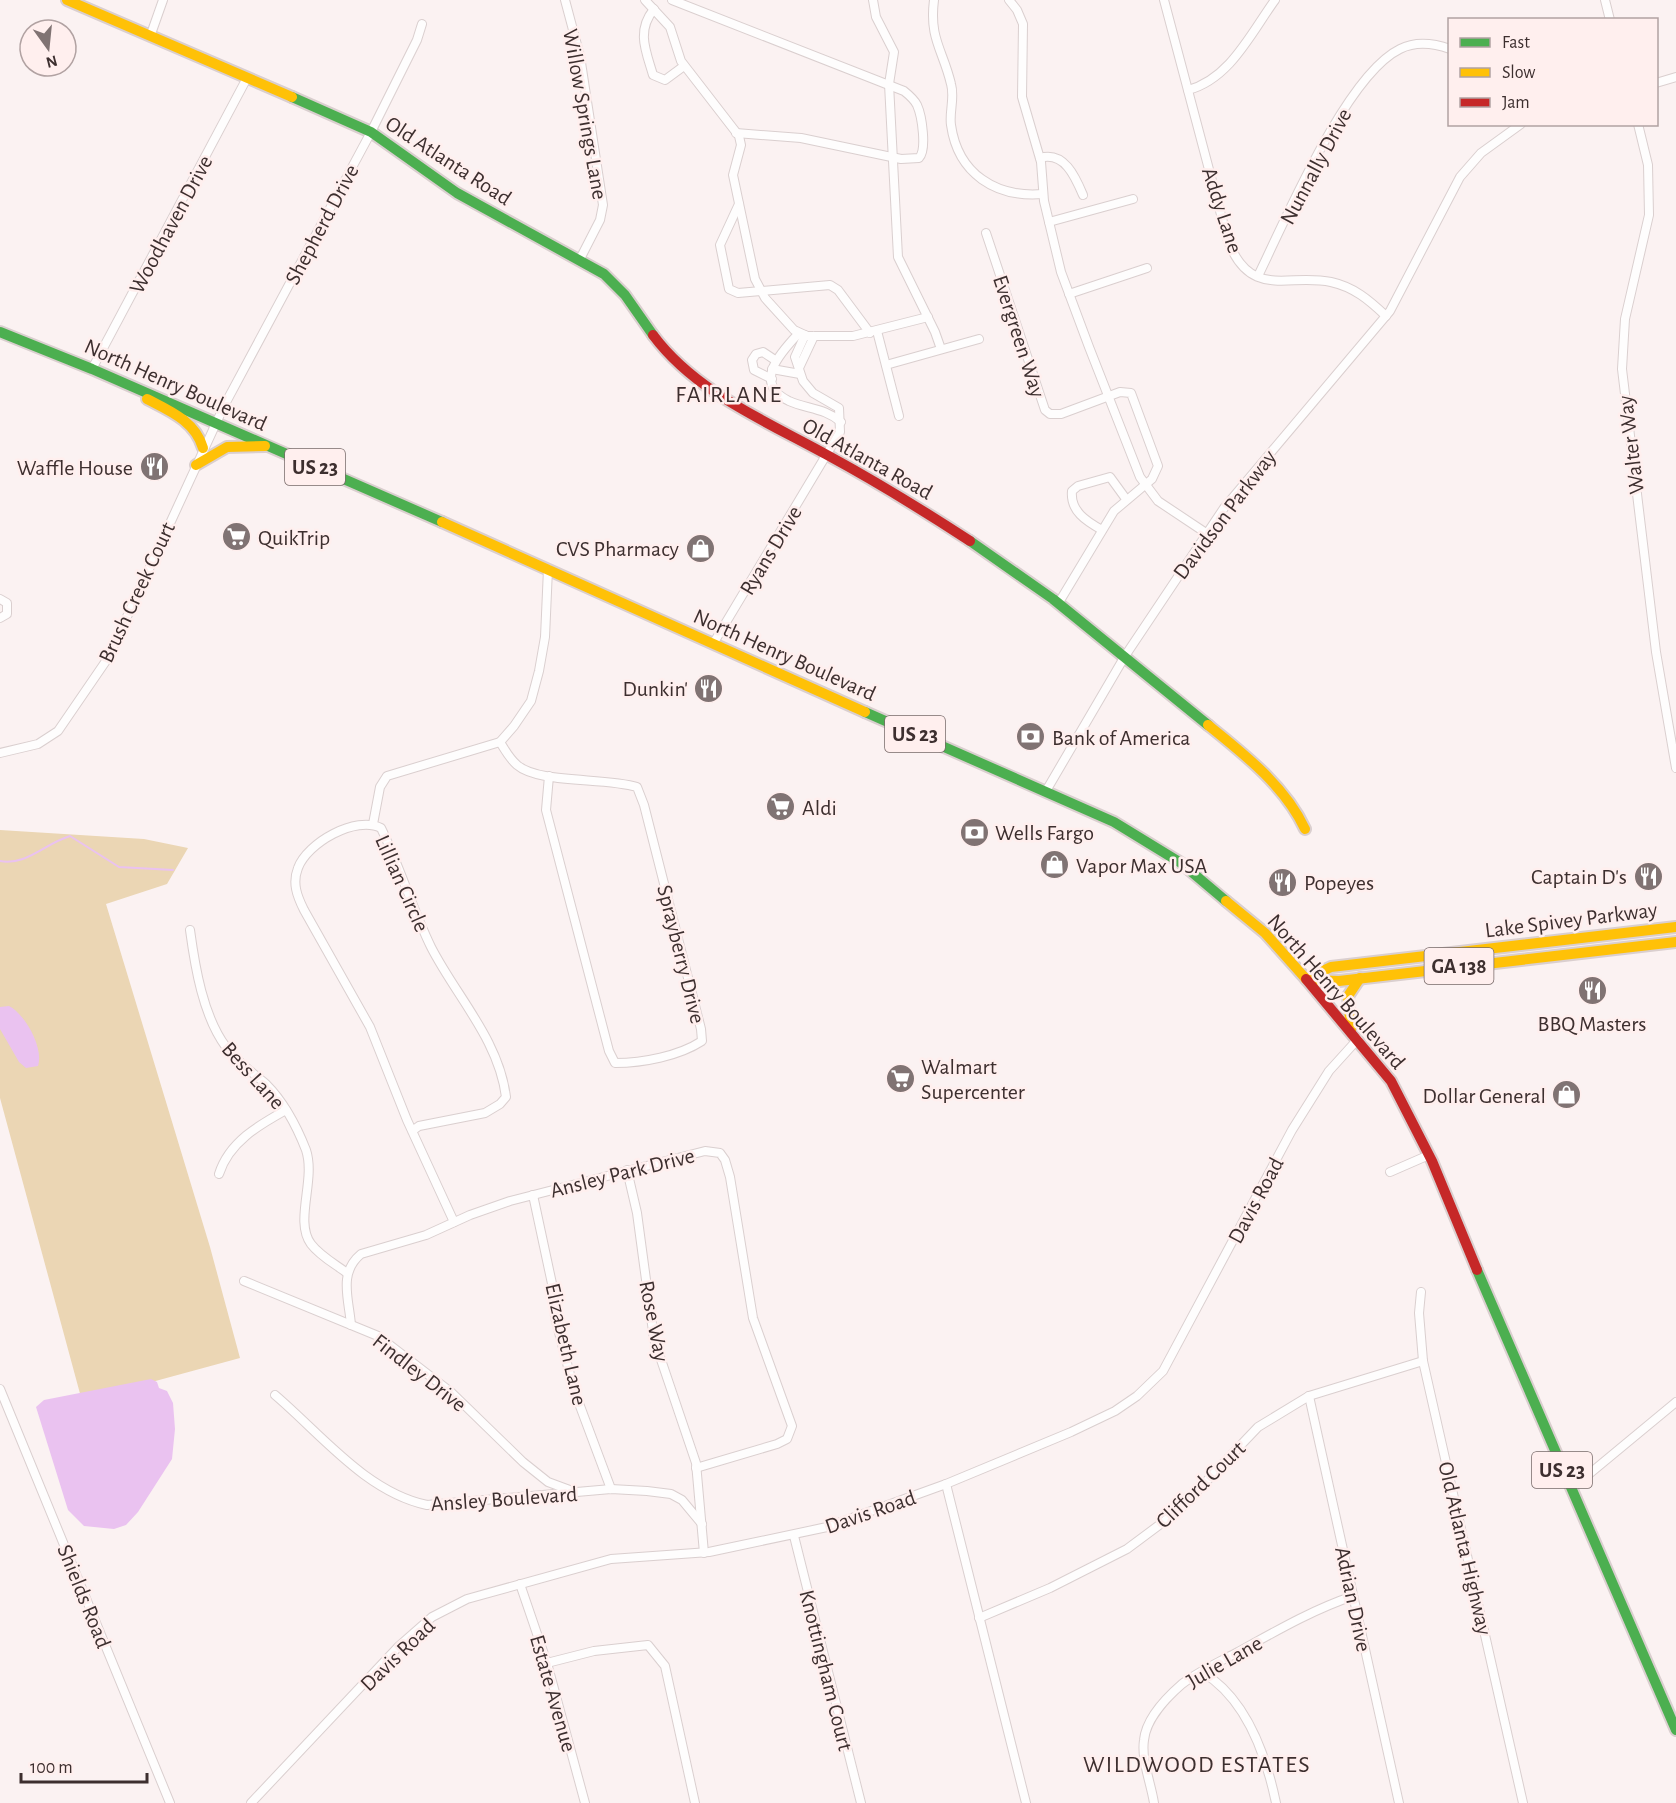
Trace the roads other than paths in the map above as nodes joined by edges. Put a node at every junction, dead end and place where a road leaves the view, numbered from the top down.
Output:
1 (67, 0) edge
2 (163, 0) edge
3 (565, 0) edge
4 (645, 0) edge
5 (672, 0) edge
6 (873, 0) edge
7 (934, 0) edge
8 (1009, 0) edge
9 (1164, 0) edge
10 (1275, 0) edge
11 (1605, 0) edge
12 (654, 9) junction
13 (1610, 18) edge
14 (422, 24) dead end
15 (151, 34) junction
16 (1448, 49) edge
17 (684, 66) junction
18 (1676, 77) edge
19 (247, 78) junction
20 (1658, 82) edge
21 (889, 84) junction
22 (1188, 90) junction
23 (1638, 126) edge
24 (1509, 127) edge
25 (371, 132) junction
26 (736, 133) junction
27 (893, 158) junction
28 (1040, 158) junction
29 (1043, 194) junction
30 (1083, 195) dead end
31 (1133, 199) dead end
32 (739, 203) junction
33 (1049, 222) junction
34 (986, 233) dead end
35 (579, 259) junction
36 (1147, 268) dead end
37 (1258, 276) junction
38 (760, 290) junction
39 (1069, 294) junction
40 (1386, 316) junction
41 (928, 317) junction
42 (0, 332) edge
43 (873, 332) junction
44 (802, 334) junction
45 (814, 336) junction
46 (979, 339) dead end
47 (941, 349) junction
48 (886, 364) junction
49 (774, 365) junction
50 (92, 369) junction
51 (800, 371) junction
52 (772, 379) junction
53 (121, 383) junction
54 (1108, 397) junction
55 (899, 416) dead end
56 (841, 422) junction
57 (215, 423) junction
58 (267, 446) junction
59 (203, 448) junction
60 (828, 455) junction
61 (196, 465) junction
62 (1145, 484) junction
63 (1126, 499) junction
64 (1102, 530) junction
65 (1206, 533) junction
66 (549, 569) junction
67 (0, 599) edge
68 (1058, 604) junction
69 (0, 618) edge
70 (712, 644) junction
71 (1125, 656) junction
72 (500, 742) junction
73 (0, 753) edge
74 (1676, 768) edge
75 (549, 776) junction
76 (1046, 791) junction
77 (373, 824) junction
78 (1305, 829) dead end
79 (1676, 927) edge
80 (190, 930) dead end
81 (1676, 942) edge
82 (1360, 978) junction
83 (1306, 980) junction
84 (1354, 1035) junction
85 (286, 1110) junction
86 (412, 1131) junction
87 (1429, 1155) junction
88 (627, 1170) junction
89 (1390, 1172) dead end
90 (219, 1174) dead end
91 (533, 1195) junction
92 (454, 1222) junction
93 (346, 1273) junction
94 (244, 1281) dead end
95 (1421, 1292) dead end
96 (351, 1324) junction
97 (1423, 1361) junction
98 (0, 1389) edge
99 (275, 1395) dead end
100 (1309, 1396) junction
101 (1676, 1402) edge
102 (696, 1468) junction
103 (946, 1484) junction
104 (611, 1489) junction
105 (1571, 1490) junction
106 (578, 1493) junction
107 (702, 1524) junction
108 (794, 1536) junction
109 (704, 1552) junction
110 (520, 1584) junction
111 (1353, 1596) junction
112 (980, 1618) junction
113 (547, 1663) junction
114 (1202, 1672) junction
115 (1676, 1730) edge
116 (170, 1803) edge
117 (251, 1803) edge
118 (585, 1803) edge
119 (695, 1803) edge
120 (861, 1803) edge
121 (1026, 1803) edge
122 (1154, 1803) edge
123 (1276, 1803) edge
124 (1399, 1803) edge
125 (1523, 1803) edge

1 - 15 main road, Old Atlanta Road
2 - 15 street
3 - 35 street, Willow Springs Lane
4 - 12 street
5 - 21 street
6 - 21 street
7 - 29 street
8 - 28 street
9 - 22 street, Addy Lane
10 - 22 street
11 - 13 street
12 - 17 street
12 - 17 street
14 - 25 street, Shepherd Drive
15 - 19 main road, Old Atlanta Road
16 - 37 street, Nunnally Drive
17 - 26 street
18 - 20 street
19 - 25 main road, Old Atlanta Road
19 - 50 street, Woodhaven Drive
21 - 27 street
21 - 27 street
22 - 37 street, Addy Lane
23 - 74 street, Walter Way
24 - 40 street, Davidson Parkway
25 - 35 main road, Old Atlanta Road
25 - 57 street, Shepherd Drive
26 - 27 street
26 - 32 street
27 - 41 street
28 - 29 street
28 - 30 street
29 - 33 street
31 - 33 street
32 - 38 street
32 - 38 street
33 - 39 street
34 - 54 street, Evergreen Way
35 - 60 main road, Old Atlanta Road
36 - 39 street
37 - 40 street, Addy Lane
38 - 43 street
38 - 44 street
39 - 54 street
40 - 65 street, Davidson Parkway
41 - 43 street
41 - 47 street
42 - 50 main road, North Henry Boulevard / US 23
43 - 45 street
43 - 48 street
44 - 45 street
44 - 49 street
44 - 51 street
45 - 51 street
46 - 47 street
47 - 48 street
48 - 55 street
49 - 51 street
49 - 52 street
49 - 52 street
50 - 53 main road, North Henry Boulevard / US 23
51 - 56 street
52 - 56 street
53 - 57 main road, North Henry Boulevard / US 23
53 - 59 main road
54 - 62 street
54 - 62 street, Evergreen Way
56 - 60 street, Ryans Drive
57 - 58 main road, North Henry Boulevard / US 23
57 - 59 street, Brush Creek Court
58 - 61 main road
58 - 66 main road, North Henry Boulevard / US 23
59 - 61 street, Brush Creek Court
60 - 68 main road, Old Atlanta Road
60 - 70 street, Ryans Drive
61 - 73 street, Brush Creek Court
62 - 63 street, Evergreen Way
62 - 65 street
63 - 64 street, Evergreen Way
63 - 64 street
64 - 68 street, Evergreen Way
65 - 71 street, Davidson Parkway
66 - 70 main road, North Henry Boulevard / US 23
66 - 72 street
67 - 69 street
68 - 71 main road, Old Atlanta Road
70 - 76 main road, North Henry Boulevard / US 23
71 - 76 street, Davidson Parkway
71 - 78 main road, Old Atlanta Road
72 - 75 street, Sprayberry Drive
72 - 77 street
75 - 75 street, Sprayberry Drive
76 - 83 main road, North Henry Boulevard / US 23
77 - 86 street, Lillian Circle
77 - 86 street, Lillian Circle
79 - 83 main road, Lake Spivey Parkway / GA 138
80 - 85 street, Bess Lane
81 - 82 main road, Lake Spivey Parkway / GA 138
82 - 83 main road, Lake Spivey Parkway / GA 138
82 - 84 main road
83 - 84 main road, North Henry Boulevard / US 23
84 - 87 main road, North Henry Boulevard / US 23
84 - 103 street, Davis Road
85 - 90 street
85 - 93 street, Bess Lane
86 - 92 street, Lillian Circle
87 - 89 street
87 - 105 main road, North Henry Boulevard / US 23
88 - 91 street, Ansley Park Drive
88 - 102 street, Rose Way
88 - 102 street, Ansley Park Drive
91 - 92 street, Ansley Park Drive
91 - 104 street, Elizabeth Lane
92 - 93 street, Ansley Park Drive
93 - 96 street
94 - 96 street, Findley Drive
95 - 97 street, Old Atlanta Highway
96 - 106 street, Findley Drive
97 - 100 street, Clifford Court
97 - 125 street, Old Atlanta Highway
98 - 116 street, Shields Road
99 - 106 street, Ansley Boulevard
100 - 111 street, Adrian Drive
100 - 112 street, Clifford Court
101 - 105 street
102 - 107 street
103 - 108 street, Davis Road
103 - 112 street
104 - 106 street, Ansley Boulevard
104 - 107 street, Ansley Boulevard
105 - 115 main road, North Henry Boulevard / US 23
107 - 109 street
108 - 109 street, Davis Road
108 - 120 street, Knottingham Court
109 - 110 street, Davis Road
110 - 113 street, Estate Avenue
110 - 117 street, Davis Road
111 - 114 street, Julie Lane
111 - 124 street, Adrian Drive
112 - 121 street
113 - 118 street, Estate Avenue
113 - 119 street
114 - 122 street, Julie Lane
114 - 123 street

